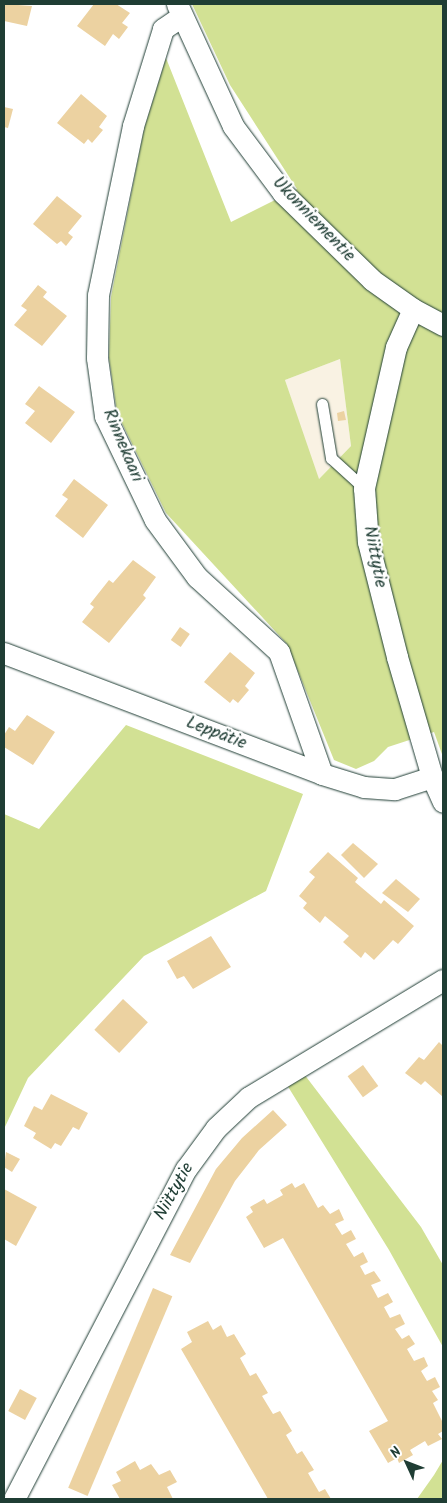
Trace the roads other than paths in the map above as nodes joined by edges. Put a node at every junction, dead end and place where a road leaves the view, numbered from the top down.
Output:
1 (180, 10) edge
2 (413, 309) junction
3 (443, 325) edge
4 (322, 404) dead end
5 (364, 488) junction
6 (4, 653) edge
7 (322, 774) junction
8 (432, 777) junction
9 (443, 802) edge
10 (443, 980) edge
11 (14, 1499) edge

1 - 2 street, Ukonniementie
1 - 7 street, Rinnekaari
2 - 3 street, Ukonniementie
2 - 5 street, Niittytie
4 - 5 lane
5 - 8 street, Niittytie
6 - 7 street, Leppätie
7 - 8 street, Leppätie
8 - 9 street, Niittytie
10 - 11 street, Niittytie

